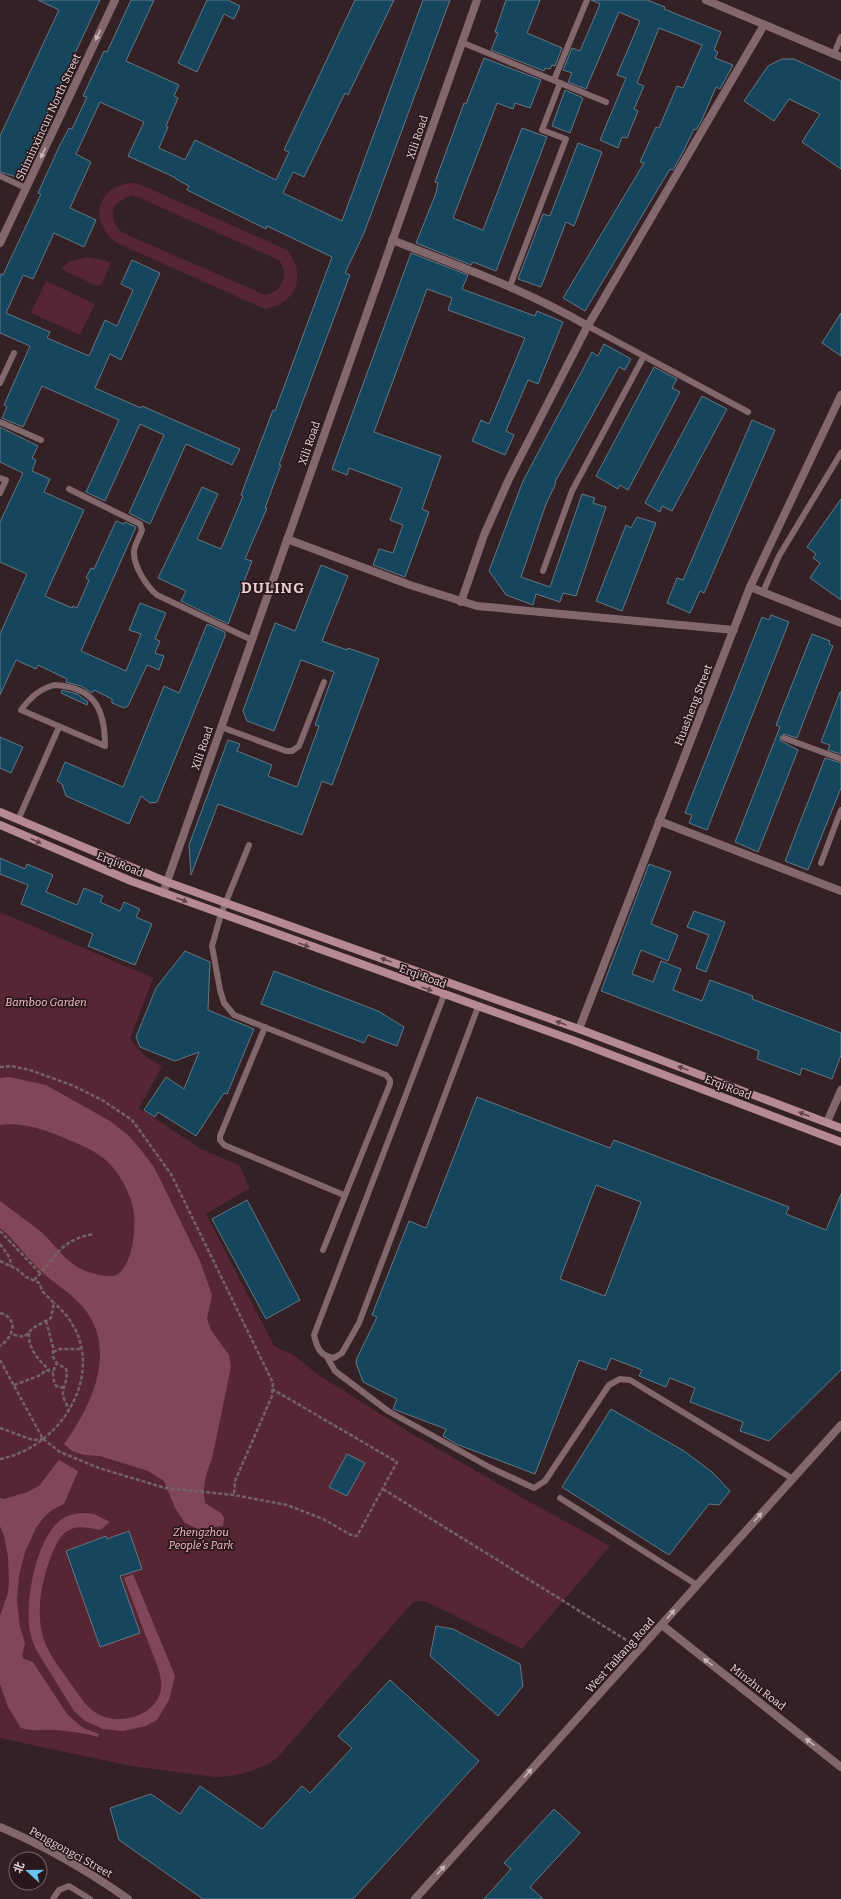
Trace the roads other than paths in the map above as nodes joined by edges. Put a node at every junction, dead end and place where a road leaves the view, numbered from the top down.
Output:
1 (115, 0) edge
2 (477, 0) edge
3 (587, 0) edge
4 (706, 0) edge
5 (764, 25) junction
6 (841, 37) edge
7 (461, 42) junction
8 (837, 56) edge
9 (554, 80) junction
10 (560, 83) junction
11 (606, 102) dead end
12 (0, 176) edge
13 (26, 188) junction
14 (392, 240) junction
15 (0, 243) edge
16 (510, 286) junction
17 (588, 326) junction
18 (14, 353) dead end
19 (644, 356) junction
20 (0, 383) edge
21 (841, 395) edge
22 (748, 412) dead end
23 (0, 422) edge
24 (41, 440) dead end
25 (841, 453) edge
26 (0, 478) edge
27 (69, 489) dead end
28 (0, 493) edge
29 (287, 539) junction
30 (543, 571) dead end
31 (750, 587) junction
32 (763, 592) junction
33 (461, 602) junction
34 (841, 623) edge
35 (734, 630) junction
36 (252, 640) junction
37 (324, 682) dead end
38 (60, 727) junction
39 (222, 727) junction
40 (784, 738) dead end
41 (841, 759) edge
42 (841, 810) edge
43 (0, 812) edge
44 (18, 820) junction
45 (659, 821) junction
46 (0, 825) edge
47 (248, 845) dead end
48 (820, 863) dead end
49 (167, 882) junction
50 (841, 891) edge
51 (163, 892) junction
52 (226, 903) junction
53 (222, 914) junction
54 (444, 995) junction
55 (478, 1007) junction
56 (265, 1027) junction
57 (579, 1029) junction
58 (841, 1090) edge
59 (827, 1122) junction
60 (841, 1128) edge
61 (841, 1142) edge
62 (344, 1195) junction
63 (323, 1250) dead end
64 (328, 1357) junction
65 (841, 1425) edge
66 (793, 1479) junction
67 (560, 1498) dead end
68 (697, 1585) junction
69 (662, 1625) junction
70 (841, 1766) edge
71 (0, 1827) edge
72 (53, 1899) edge
73 (90, 1899) edge
74 (128, 1899) edge
75 (415, 1899) edge

1 -> 13 street, Shiminxincun North Street
2 - 7 street, Xili Road
3 - 9 lane
4 - 5 street
5 - 8 street
5 - 17 street
6 - 8 lane
7 - 9 lane
7 - 14 street, Xili Road
9 - 10 lane
10 - 11 lane
10 - 16 lane
12 - 13 lane
13 - 15 street, Shiminxincun North Street
14 - 16 street
14 - 29 street, Xili Road
16 - 17 street
17 - 19 lane
17 - 33 street
18 - 20 lane
19 - 22 lane
19 - 30 lane
21 - 31 street, Huasheng Street
23 - 24 lane
25 - 32 lane
26 - 28 lane
27 - 36 lane
29 - 33 street
29 - 36 street, Xili Road
31 - 32 street
31 - 35 street, Huasheng Street
32 - 34 street
33 - 35 street
35 - 45 street, Huasheng Street
36 - 39 street, Xili Road
37 - 39 lane
38 - 38 lane
38 - 44 lane
39 - 49 street, Xili Road
40 - 41 lane
42 - 48 lane
43 - 44 main road, Erqi Road
44 - 49 main road, Erqi Road
45 - 50 street
45 - 57 street, Huasheng Street
46 -> 51 main road, Erqi Road
47 - 52 lane
49 - 51 street, Xili Road
49 - 52 main road, Erqi Road
51 -> 53 main road, Erqi Road
52 - 53 lane
57 -> 52 main road, Erqi Road
53 -> 54 main road, Erqi Road
53 - 56 lane
54 - 55 main road, Erqi Road
54 - 64 lane
55 - 61 main road, Erqi Road
55 - 64 lane
56 - 62 lane
56 - 62 lane
59 -> 57 main road, Erqi Road
58 - 59 street
59 - 60 main road, Erqi Road
62 - 63 lane
64 - 66 lane
65 - 66 street, West Taikang Road
68 -> 66 street, West Taikang Road
67 - 68 lane
69 -> 68 street, West Taikang Road
70 -> 69 street, Minzhu Road
75 -> 69 street, West Taikang Road
71 - 74 street, Penggongci Street
72 - 73 lane

